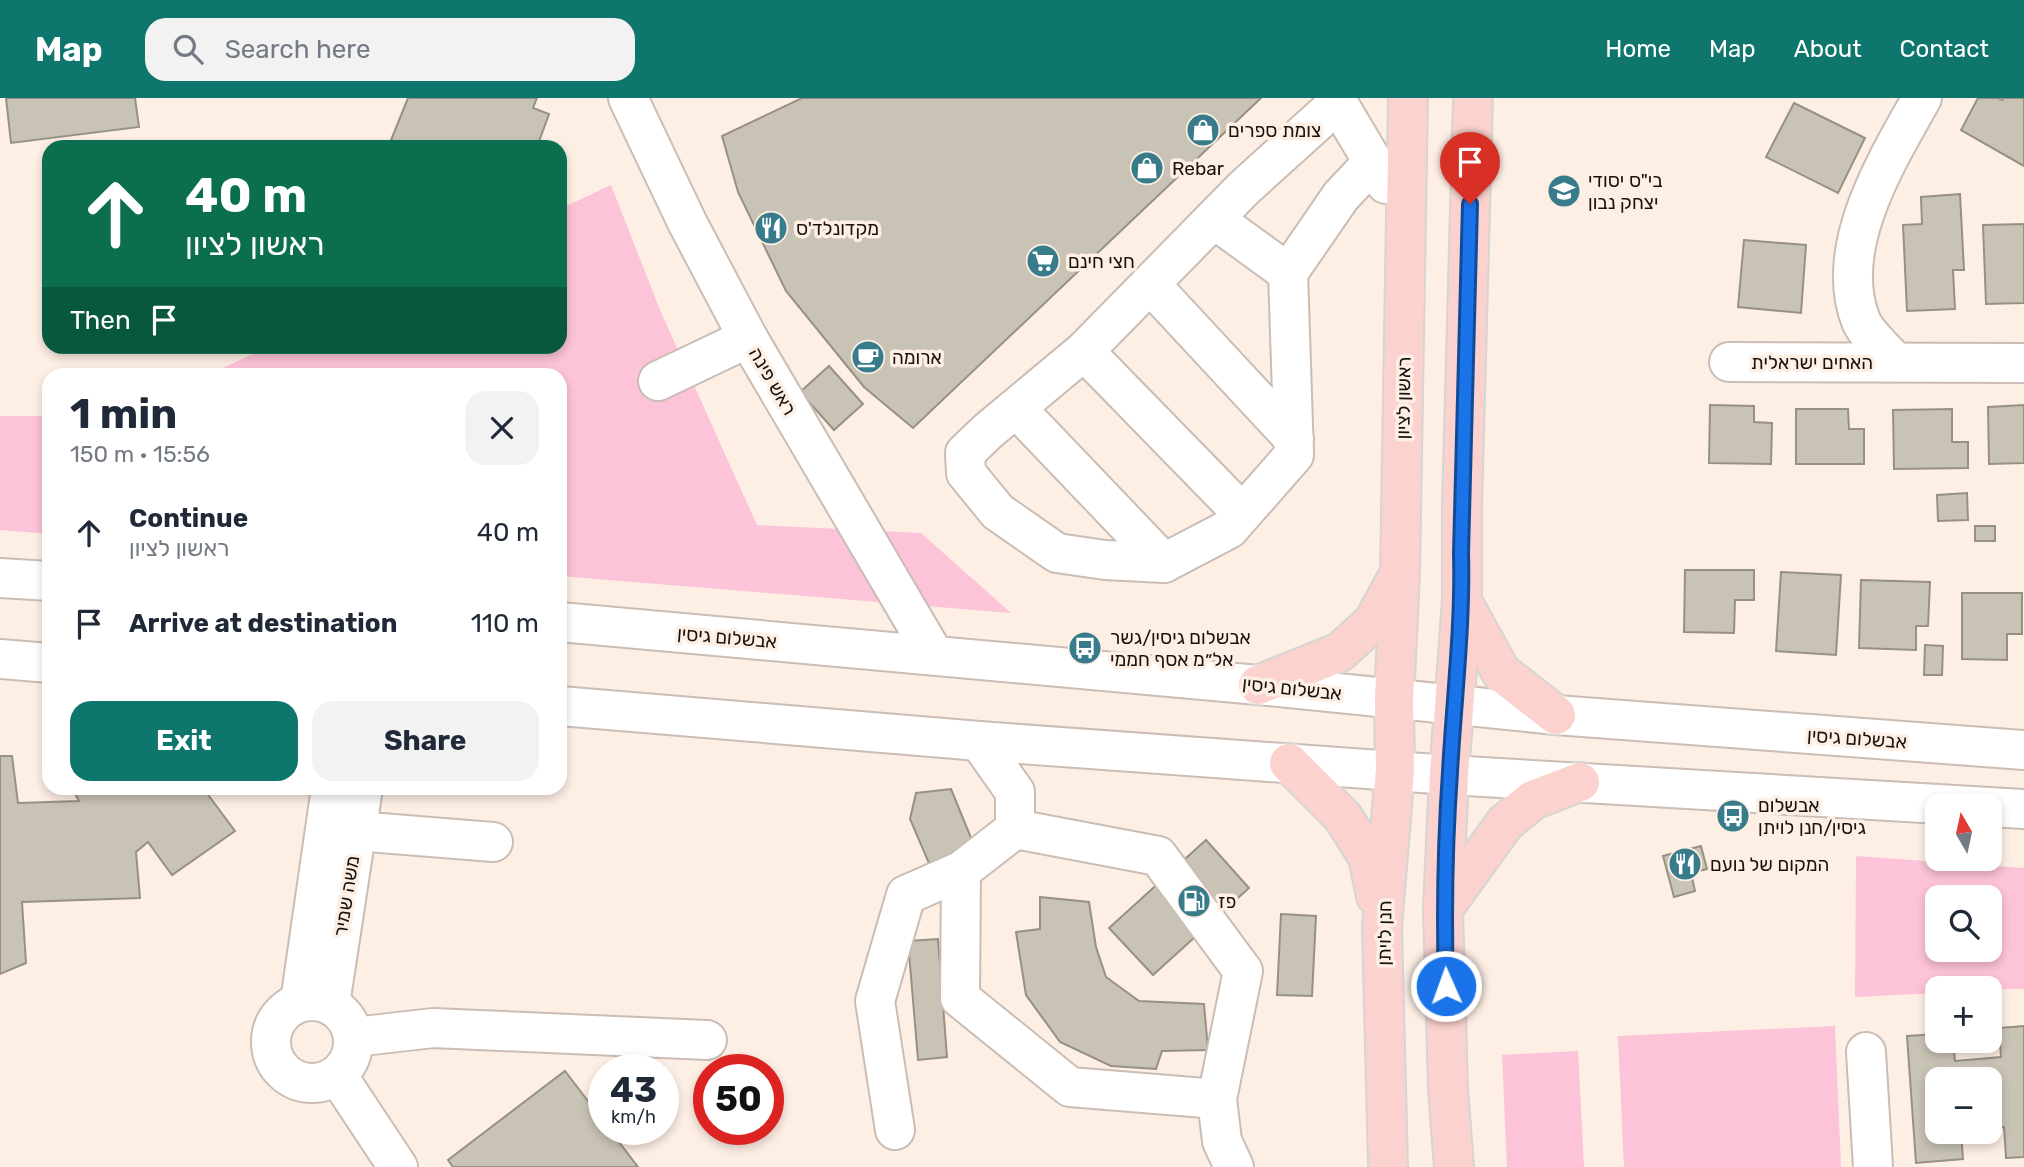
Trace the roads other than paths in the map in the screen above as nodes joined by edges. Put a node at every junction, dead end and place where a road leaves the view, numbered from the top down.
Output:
1 (628, 98) edge
2 (1408, 98) edge
3 (1473, 98) edge
4 (1922, 98) edge
5 (1338, 100) edge
6 (1373, 162) junction
7 (1214, 219) junction
8 (1406, 219) junction
9 (1288, 273) junction
10 (1150, 284) junction
11 (748, 338) junction
12 (1084, 351) junction
13 (1729, 362) dead end
14 (1895, 362) junction
15 (2024, 363) edge
16 (658, 382) dead end
17 (1016, 408) junction
18 (1294, 439) junction
19 (1242, 513) junction
20 (1164, 563) junction
21 (1400, 573) junction
22 (0, 578) edge
23 (42, 581) edge
24 (1462, 601) junction
25 (567, 623) edge
26 (934, 655) junction
27 (0, 659) edge
28 (42, 662) edge
29 (1258, 685) junction
30 (1394, 699) junction
31 (1454, 706) junction
32 (567, 707) edge
33 (1556, 715) junction
34 (979, 741) junction
35 (2024, 750) edge
36 (1289, 763) junction
37 (1395, 770) junction
38 (1450, 775) junction
39 (1580, 782) junction
40 (330, 795) edge
41 (362, 795) edge
42 (2024, 809) edge
43 (1015, 829) junction
44 (356, 831) junction
45 (493, 842) dead end
46 (961, 871) junction
47 (1443, 909) junction
48 (1382, 926) junction
49 (315, 1003) junction
50 (354, 1037) junction
51 (707, 1040) dead end
52 (1866, 1052) dead end
53 (337, 1075) junction
54 (1217, 1099) junction
55 (895, 1130) dead end
56 (398, 1167) edge
57 (1234, 1167) edge
58 (1388, 1167) edge
59 (1454, 1167) edge
60 (1873, 1167) edge

1 - 11 street, ראש פינה
2 - 8 main road, ראשון לציון
3 - 24 main road
4 - 14 street, האחים ישראלית
5 - 6 street
5 - 7 street
6 - 8 street
6 - 9 street
7 - 9 street
7 - 10 street
8 - 21 main road, ראשון לציון
9 - 18 street
10 - 12 street
10 - 18 street
11 - 16 street
11 - 26 street, ראש פינה
12 - 17 street
12 - 19 street
13 - 14 street, האחים ישראלית
14 - 15 street, האחים ישראלית
17 - 20 street
17 - 20 street
18 - 19 street
19 - 20 street
21 - 29 main road
21 - 30 main road, ראשון לציון
22 - 23 street
24 - 31 main road
24 - 33 main road
25 - 26 street, אבשלום גיסין
26 - 29 street, אבשלום גיסין
27 - 28 street
29 - 30 street, אבשלום גיסין
30 - 31 street, אבשלום גיסין
30 - 37 main road, חנן לויתן
31 - 33 street, אבשלום גיסין
31 - 38 main road
32 - 34 street
33 - 35 street, אבשלום גיסין
34 - 36 street
34 - 43 street
36 - 37 street
36 - 48 main road
37 - 38 street
37 - 48 main road, חנן לויתן
38 - 39 street
38 - 47 main road
39 - 42 street
39 - 47 main road
40 - 49 street, משה שמיר
41 - 44 street, משה שמיר
43 - 46 street
43 - 54 street
44 - 45 street
44 - 49 street, משה שמיר
46 - 54 street
46 - 55 street
47 - 59 main road
48 - 58 main road, חנן לויתן
49 - 50 street
49 - 53 street
50 - 51 street
50 - 53 street
52 - 60 street
53 - 56 street
54 - 57 street

